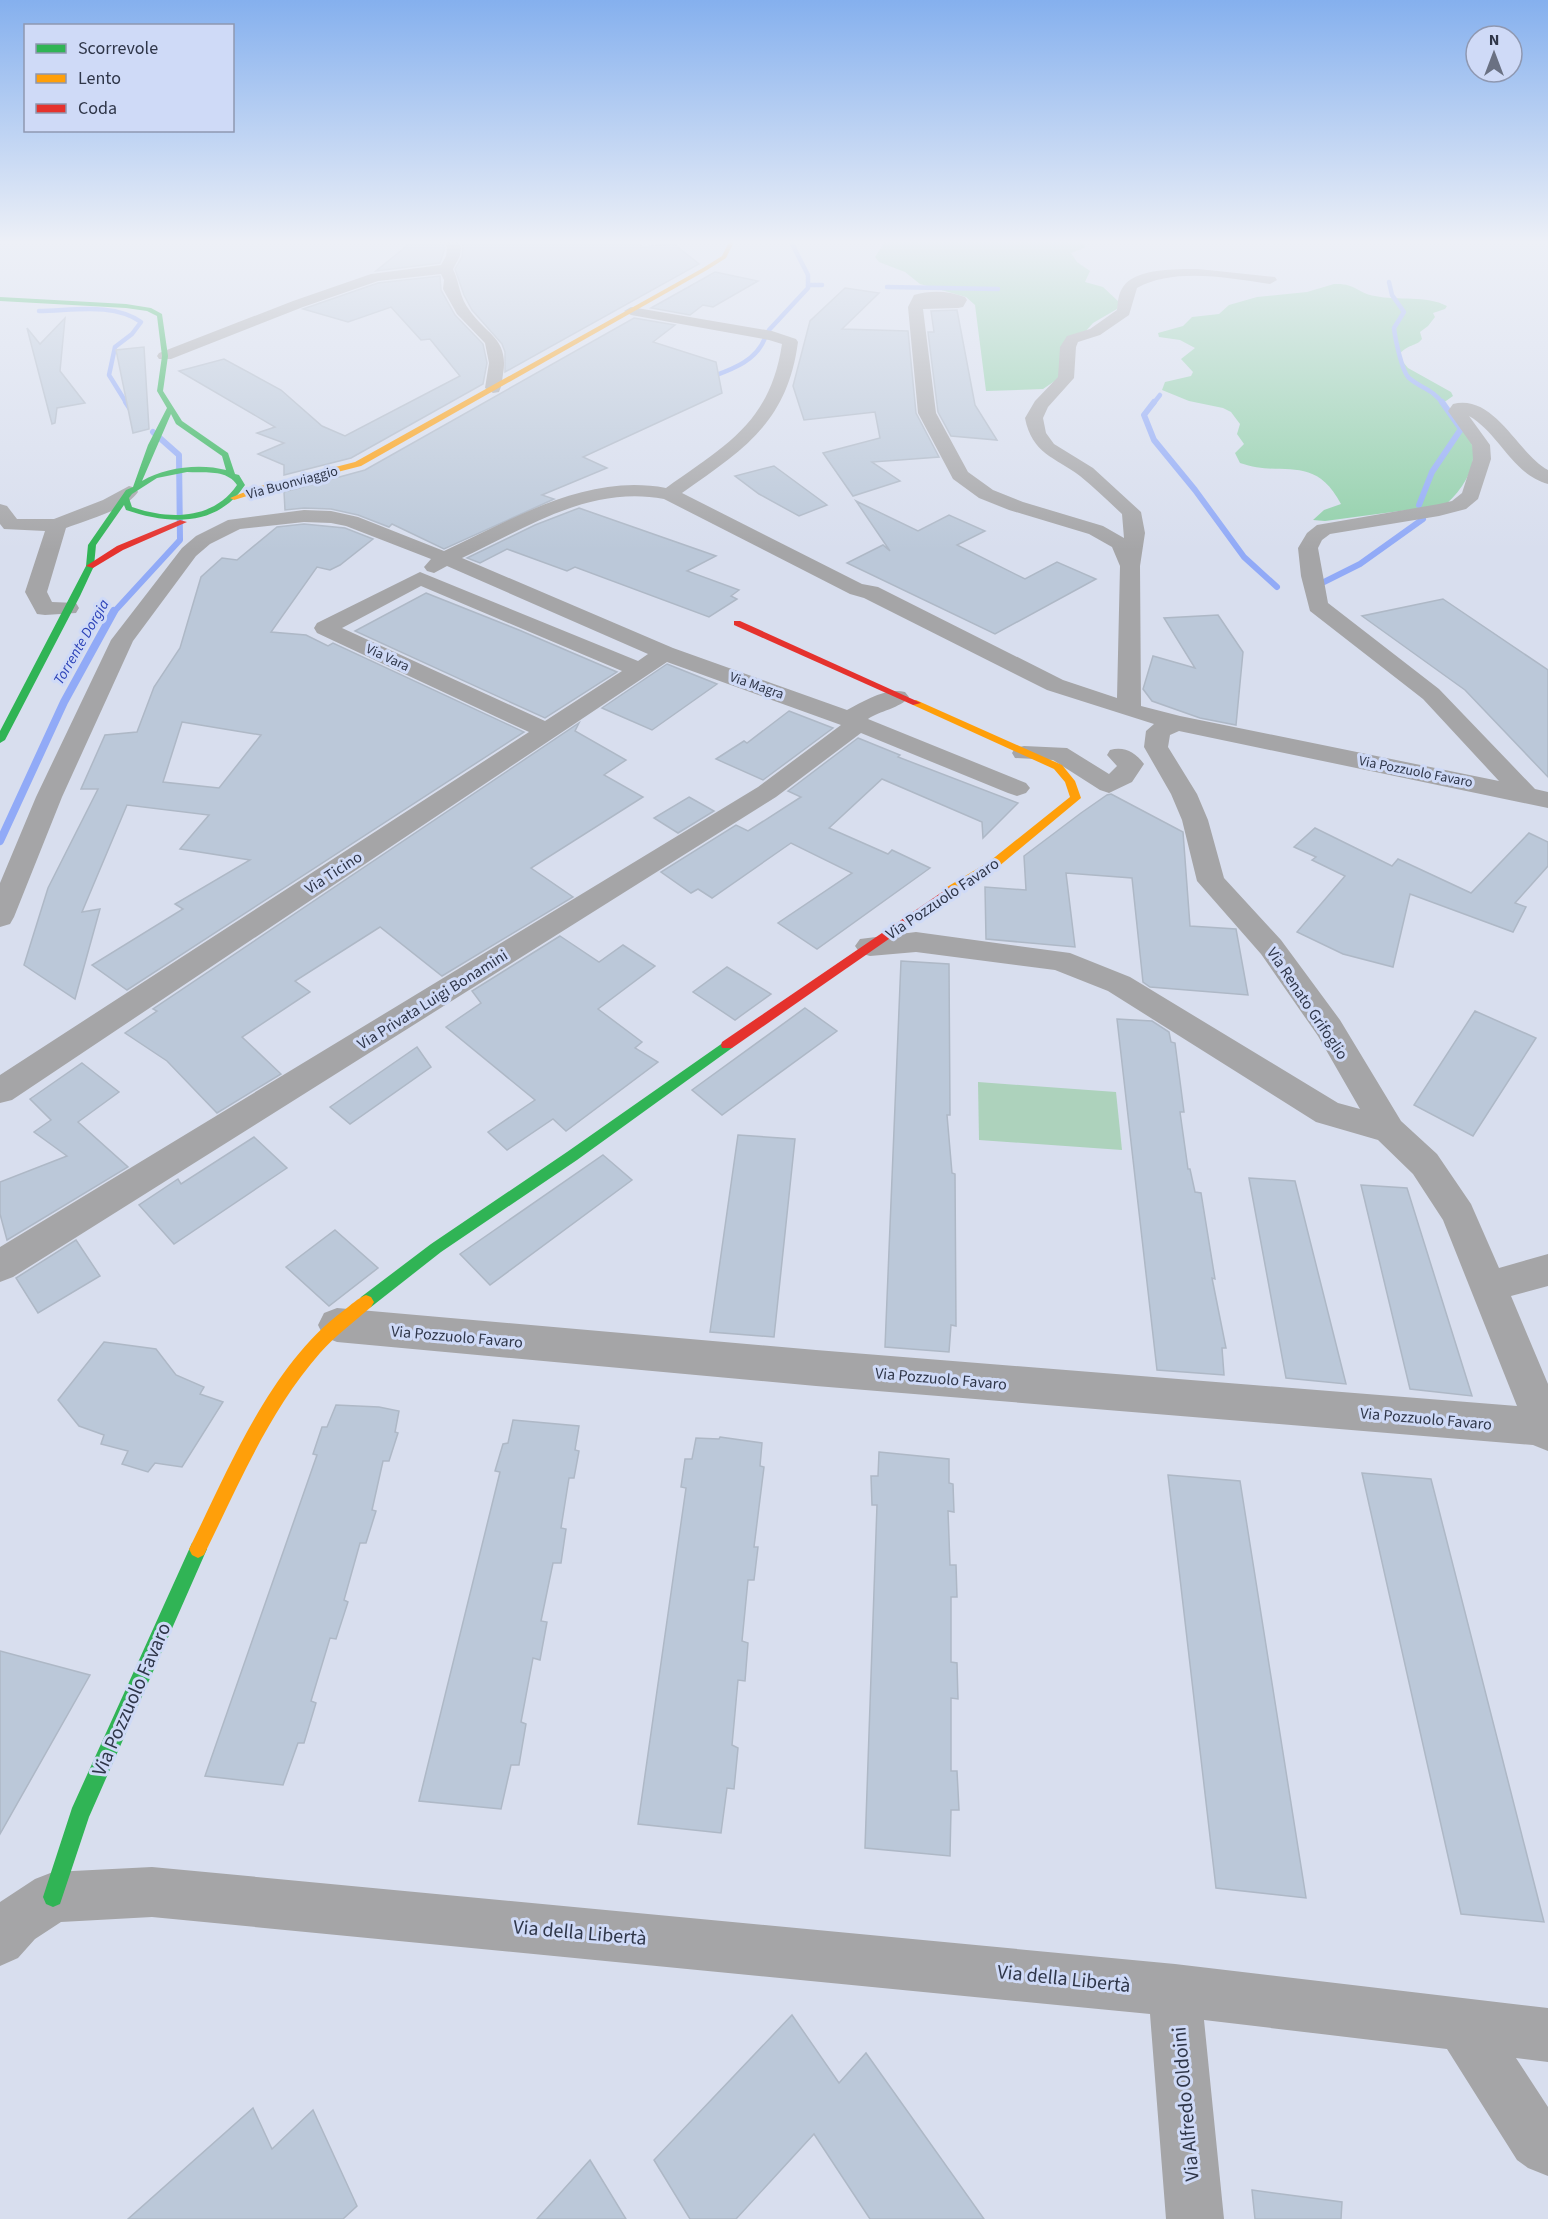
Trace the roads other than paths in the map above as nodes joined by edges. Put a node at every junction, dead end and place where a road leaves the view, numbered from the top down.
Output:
1 (163, 344) edge
2 (197, 344) edge
3 (492, 344) edge
4 (573, 344) edge
5 (790, 344) edge
6 (920, 344) edge
7 (1070, 344) edge
8 (165, 356) junction
9 (493, 388) junction
10 (170, 409) junction
11 (344, 469) junction
12 (231, 474) junction
13 (1548, 478) edge
14 (130, 492) junction
15 (669, 494) junction
16 (234, 498) junction
17 (0, 510) edge
18 (166, 523) junction
19 (57, 525) junction
20 (445, 558) junction
21 (90, 566) junction
22 (1130, 566) junction
23 (420, 578) junction
24 (68, 608) junction
25 (737, 623) dead end
26 (665, 653) junction
27 (640, 669) junction
28 (897, 697) junction
29 (1099, 700) junction
30 (1129, 710) junction
31 (854, 721) junction
32 (1177, 723) junction
33 (547, 731) junction
34 (0, 740) edge
35 (1156, 747) junction
36 (1024, 753) junction
37 (1119, 755) dead end
38 (1017, 788) dead end
39 (1537, 797) edge
40 (0, 917) edge
41 (870, 946) junction
42 (0, 1091) edge
43 (1389, 1130) junction
44 (0, 1266) edge
45 (1548, 1270) edge
46 (1488, 1287) junction
47 (337, 1325) junction
48 (1547, 1430) edge
49 (53, 1897) junction
50 (0, 1940) edge
51 (1175, 1990) junction
52 (1462, 2024) junction
53 (1548, 2035) edge
54 (1548, 2148) edge
55 (1195, 2219) edge

1 - 8 main road
2 - 8 street
3 - 9 street
4 - 9 main road
5 - 15 street
6 - 22 street
7 - 22 street
8 - 10 main road
9 - 11 main road
10 - 12 main road
10 - 14 main road
11 - 12 main road, Via Buonviaggio
11 - 16 main road, Via Buonviaggio
12 - 14 main road, Via Buonviaggio
12 - 16 main road
13 - 39 street
14 - 18 main road
14 - 19 street
14 - 21 main road
15 - 20 street, Via Pozzuolo Favaro
15 - 29 street, Via Pozzuolo Favaro
16 - 18 main road, Via Buonviaggio
17 - 19 street
18 - 21 main road
19 - 24 street
20 - 23 street, Via Vara
20 - 26 street
20 - 40 street
21 - 24 main road
22 - 30 street
23 - 27 street
23 - 33 street, Via Vara
24 - 34 main road
25 - 28 main road, Via Pozzuolo Favaro
26 - 27 street, Via Ticino
26 - 31 street, Via Magra
27 - 33 street, Via Ticino
28 - 31 street
28 - 36 main road, Via Pozzuolo Favaro
29 - 30 street, Via Pozzuolo Favaro
29 - 35 street
30 - 32 street, Via Pozzuolo Favaro
31 - 38 street, Via Magra
31 - 44 street, Via Privata Luigi Bonamini
32 - 35 street
32 - 39 street, Via Pozzuolo Favaro
33 - 42 street, Via Ticino
35 - 43 street, Via Renato Grifoglio
36 - 37 street
36 - 41 main road, Via Pozzuolo Favaro
41 - 43 street
41 - 47 main road, Via Pozzuolo Favaro
43 - 46 street, Via Renato Grifoglio
45 - 46 street
46 - 48 street, Via Renato Grifoglio
47 - 48 street, Via Pozzuolo Favaro
47 - 49 main road, Via Pozzuolo Favaro
49 - 50 street
49 - 51 street, Via della Libertà
51 - 52 street, Via della Libertà
51 - 55 street, Via Alfredo Oldoini
52 - 53 street, Via della Libertà
52 - 54 street

